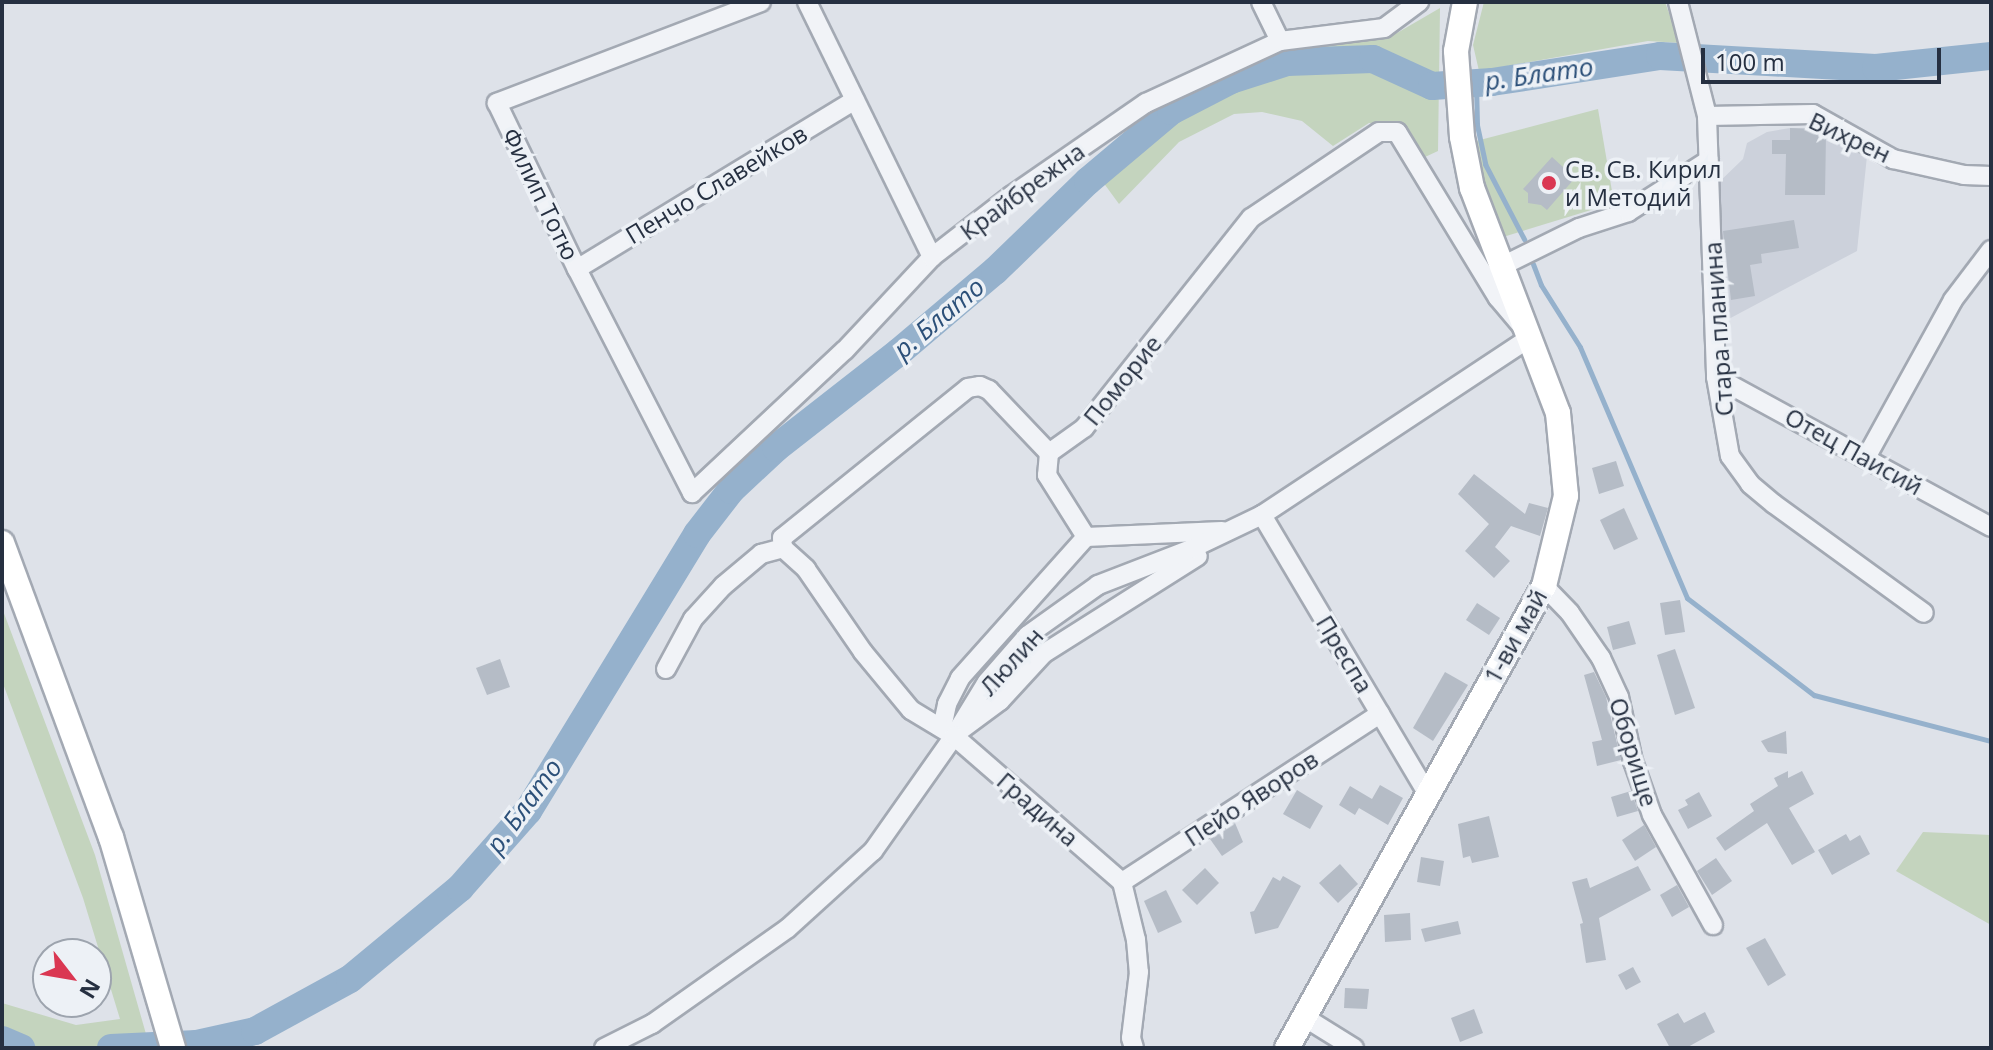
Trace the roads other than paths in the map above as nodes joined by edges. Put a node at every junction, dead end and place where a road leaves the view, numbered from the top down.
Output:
1 (761, 2) edge
2 (807, 2) edge
3 (1261, 2) edge
4 (1419, 2) edge
5 (1465, 2) edge
6 (1679, 4) edge
7 (1280, 41) junction
8 (855, 100) junction
9 (1707, 116) junction
10 (1709, 160) junction
11 (1991, 176) edge
12 (1991, 250) edge
13 (932, 257) junction
14 (1500, 267) junction
15 (577, 269) junction
16 (1531, 337) junction
17 (1716, 377) junction
18 (1049, 453) junction
19 (1867, 456) junction
20 (692, 493) joint
21 (1253, 519) junction
22 (1991, 527) edge
23 (1225, 531) junction
24 (1086, 537) junction
25 (2, 543) edge
26 (783, 548) junction
27 (1544, 586) junction
28 (1924, 613) dead end
29 (666, 669) dead end
30 (1380, 714) junction
31 (948, 732) junction
32 (1427, 793) junction
33 (1122, 882) junction
34 (1713, 925) dead end
35 (1304, 1017) junction
36 (173, 1048) edge
37 (604, 1048) edge
38 (1134, 1048) edge
39 (1287, 1048) edge
40 (1354, 1048) edge

1 - 15 street, Филип Тотю
2 - 8 street
3 - 7 street
4 - 7 street, Крайбрежна
5 - 14 street, 1-ви май
6 - 9 street, Стара планина
7 - 13 street, Крайбрежна
8 - 13 street
8 - 15 street, Пенчо Славейков
9 - 10 street, Стара планина
9 - 11 street, Вихрен
10 - 14 street
10 - 17 street, Стара планина
12 - 19 street
13 - 20 street, Крайбрежна
14 - 16 street, 1-ви май
15 - 20 street, Филип Тотю
16 - 18 street, Поморие
16 - 21 street, Люлин
16 - 27 street, 1-ви май
17 - 19 street, Отец Паисий
17 - 28 street, Стара планина
18 - 24 street
18 - 26 street
19 - 22 street, Отец Паисий
21 - 23 street, Люлин
21 - 30 street, Преспа
21 - 31 street
23 - 24 street
23 - 31 street, Люлин
24 - 31 street
25 - 36 street
26 - 29 street
26 - 31 street
27 - 32 street, 1-ви май
27 - 34 street, Оборище
30 - 32 street, Преспа
30 - 33 street, Пейо Яворов
31 - 33 street, Градина
31 - 37 street, Люлин
32 - 35 street, 1-ви май
33 - 38 street
35 - 39 street, 1-ви май
35 - 40 street

